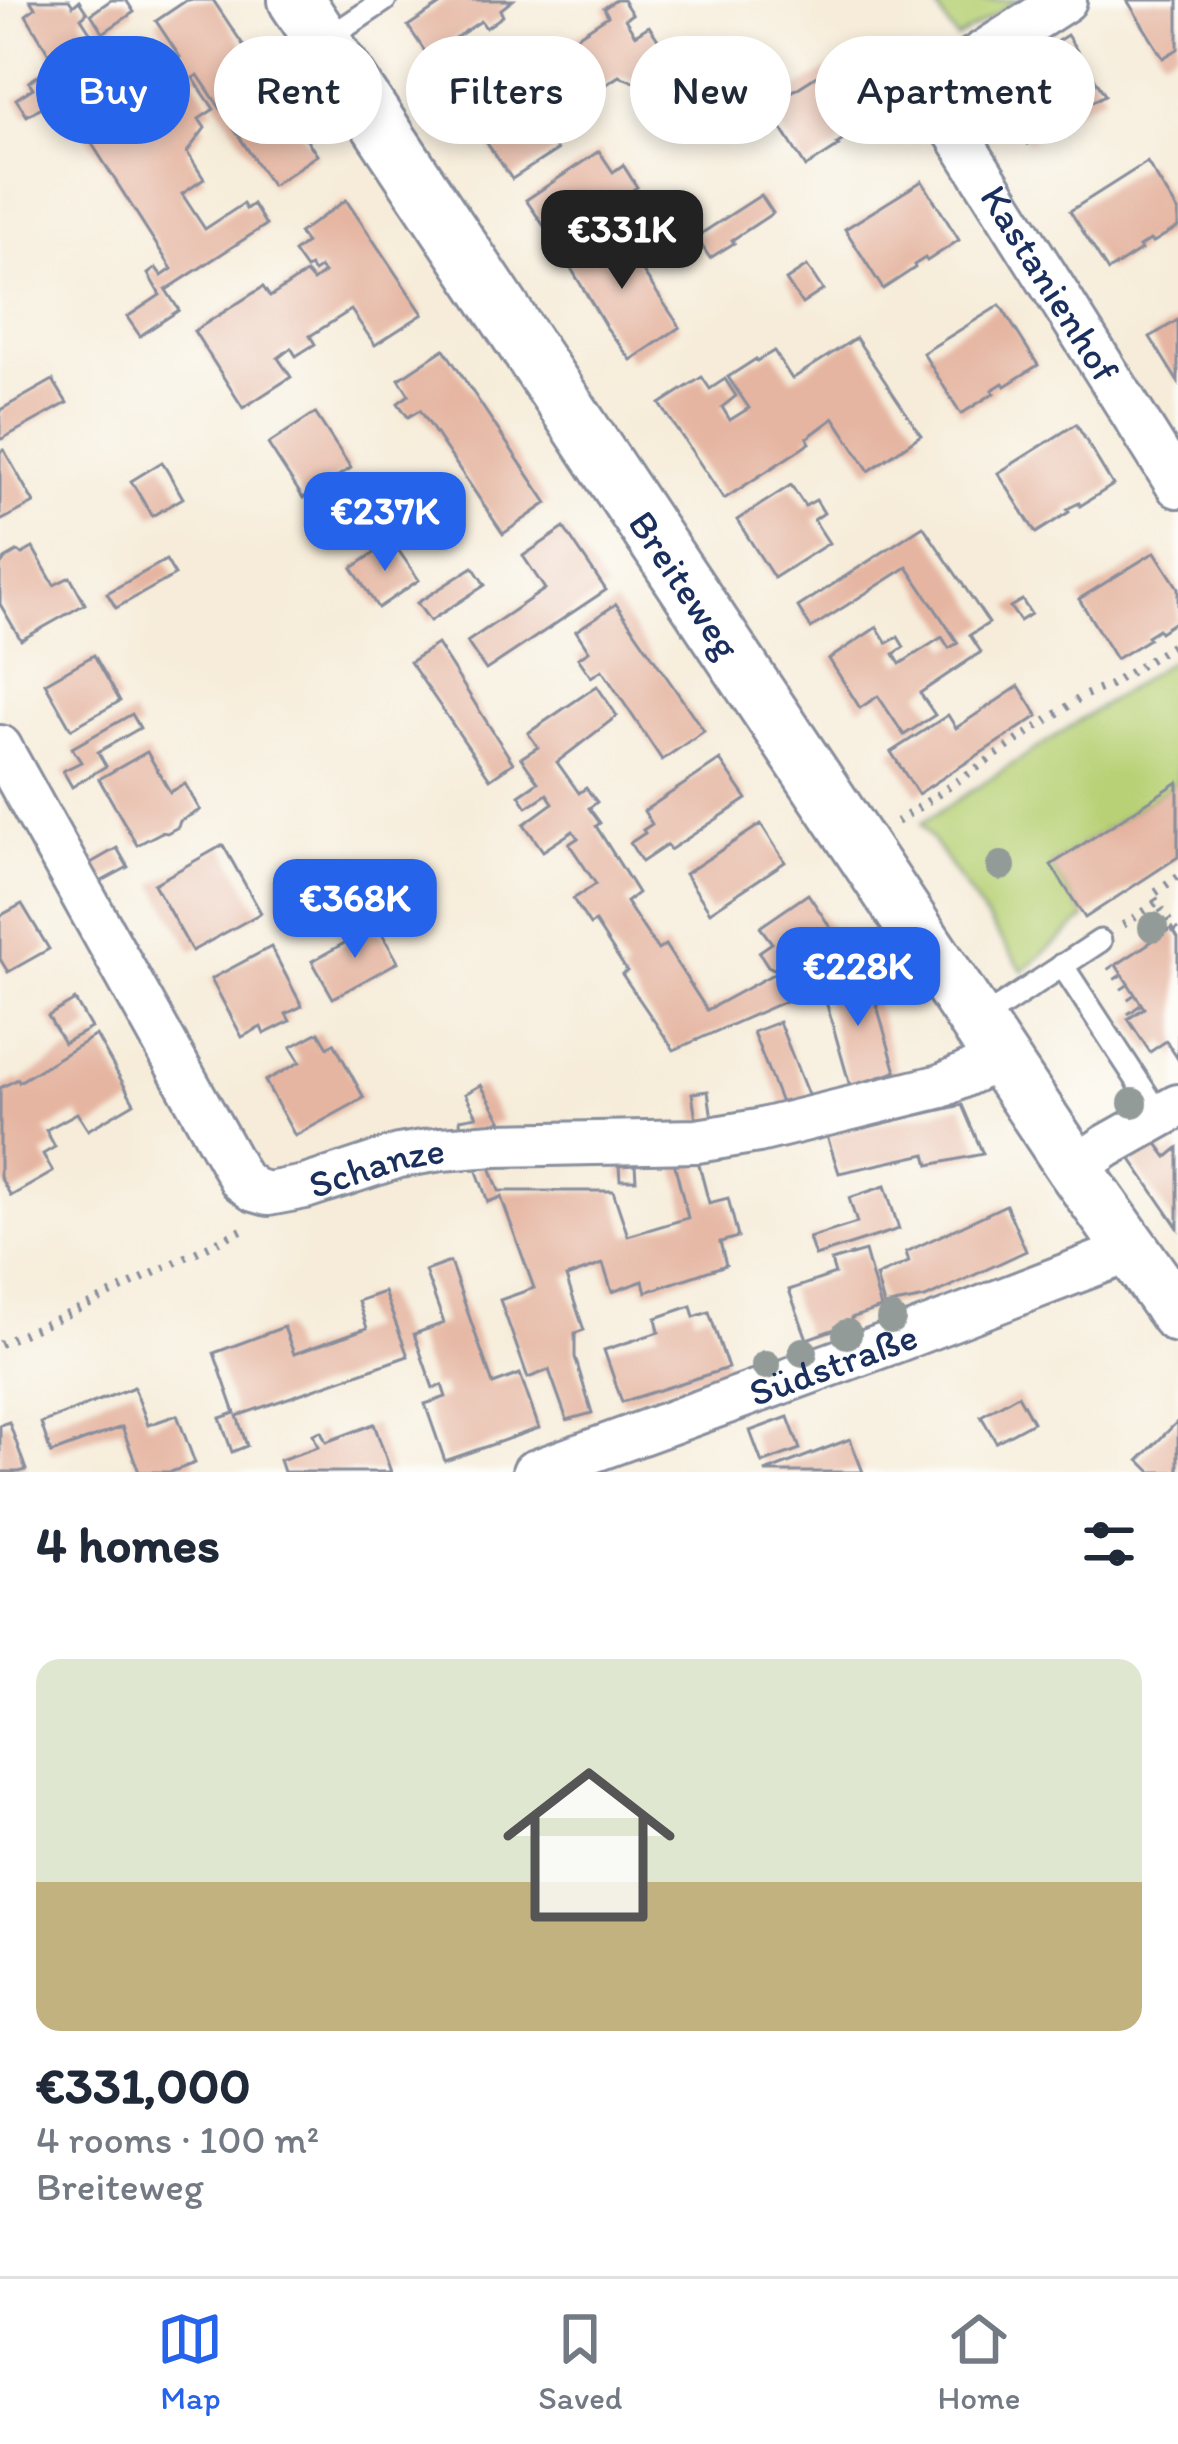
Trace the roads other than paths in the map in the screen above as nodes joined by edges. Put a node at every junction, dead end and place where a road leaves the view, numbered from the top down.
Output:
1 (385, 0) edge
2 (1065, 0) edge
3 (310, 21) edge
4 (1178, 486) edge
5 (0, 747) edge
6 (1100, 941) road end
7 (1062, 965) junction
8 (988, 1040) junction
9 (1169, 1110) edge
10 (1074, 1168) junction
11 (1132, 1250) junction
12 (1178, 1315) edge
13 (534, 1472) edge

1 - 3 lane
2 - 4 street, Kastanienhof
3 - 8 street, Breiteweg
5 - 8 street, Schanze
6 - 7 lane
7 - 8 lane
7 - 9 lane
8 - 10 street, Breiteweg
9 - 10 street
10 - 11 street, Breiteweg
11 - 12 street, Breiteweg
11 - 13 street, Südstraße

